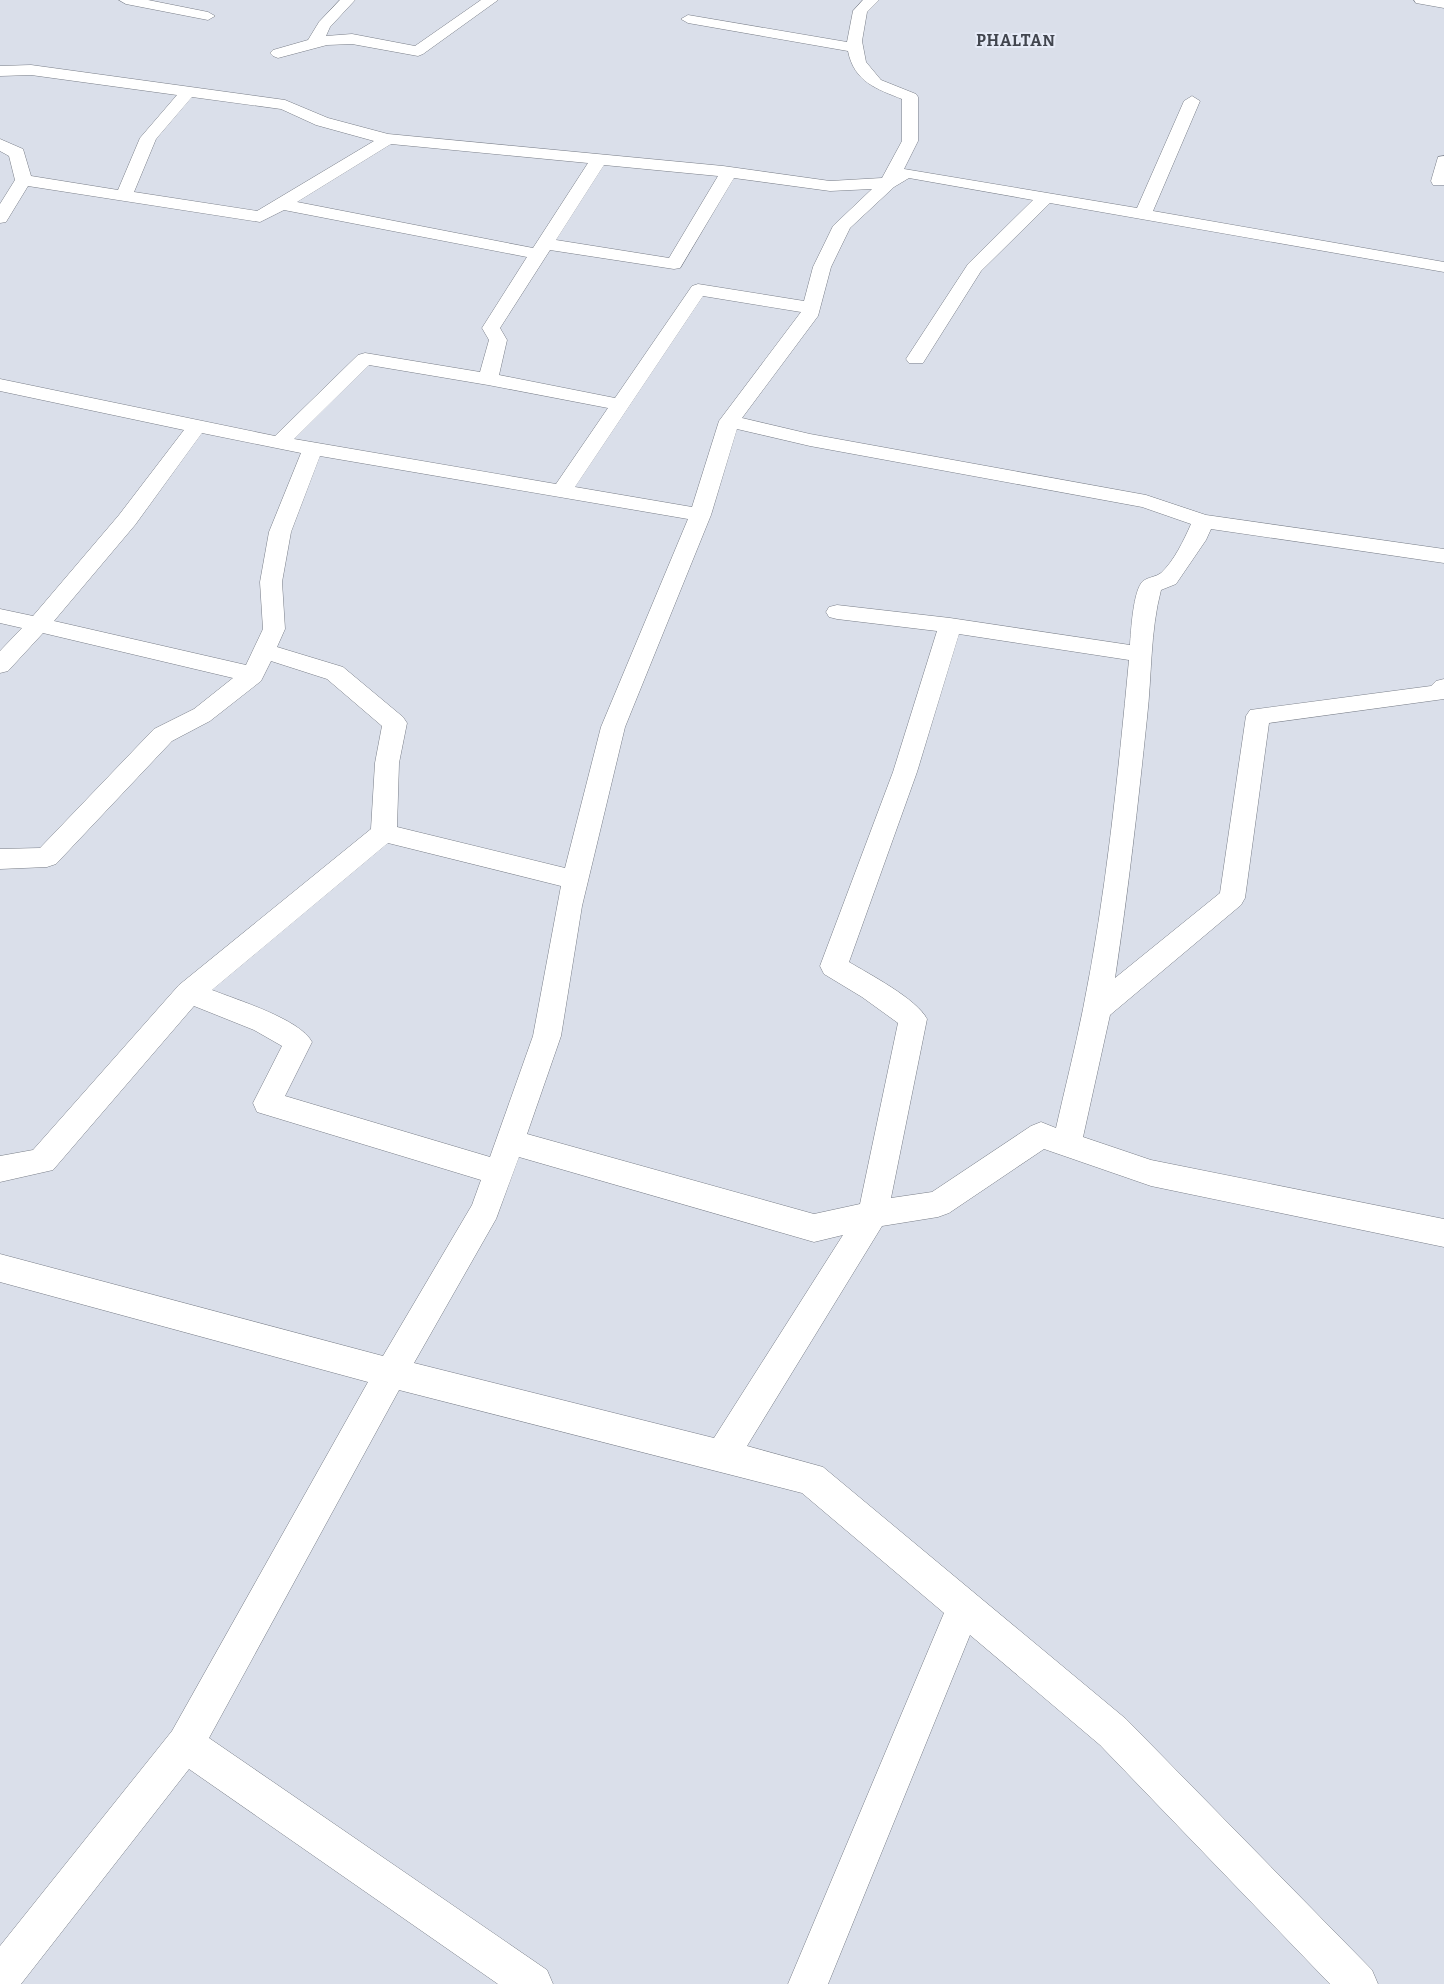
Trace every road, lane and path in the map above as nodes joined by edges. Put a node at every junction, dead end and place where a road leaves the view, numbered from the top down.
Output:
1 (126, 0) edge
2 (348, 0) edge
3 (491, 0) edge
4 (872, 0) edge
5 (1421, 0) edge
6 (1444, 4) edge
7 (208, 16) dead end
8 (688, 19) dead end
9 (314, 44) junction
10 (856, 48) junction
11 (278, 54) dead end
12 (0, 71) edge
13 (188, 92) junction
14 (1192, 101) dead end
15 (388, 139) junction
16 (0, 144) edge
17 (599, 159) junction
18 (1444, 161) edge
19 (729, 172) junction
20 (23, 180) junction
21 (1439, 181) dead end
22 (888, 183) junction
23 (123, 197) junction
24 (1046, 197) junction
25 (281, 204) junction
26 (1143, 214) junction
27 (0, 218) edge
28 (542, 249) junction
29 (1444, 267) edge
30 (811, 308) junction
31 (916, 358) dead end
32 (488, 379) junction
33 (0, 385) edge
34 (621, 405) junction
35 (729, 421) junction
36 (196, 427) junction
37 (279, 443) junction
38 (313, 449) junction
39 (562, 492) junction
40 (700, 515) junction
41 (1203, 521) junction
42 (1444, 556) edge
43 (837, 612) dead end
44 (0, 616) edge
45 (38, 625) junction
46 (950, 625) junction
47 (265, 650) junction
48 (1140, 654) junction
49 (0, 665) edge
50 (253, 675) junction
51 (1444, 687) edge
52 (384, 832) junction
53 (0, 859) edge
54 (575, 880) junction
55 (189, 993) junction
56 (1097, 1009) junction
57 (510, 1142) junction
58 (1067, 1144) junction
59 (0, 1169) edge
60 (498, 1173) junction
61 (873, 1214) junction
62 (1444, 1233) edge
63 (0, 1268) edge
64 (391, 1373) junction
65 (722, 1456) junction
66 (964, 1608) junction
67 (184, 1744) junction
68 (0, 1978) edge
69 (533, 1984) edge
70 (808, 1984) edge
71 (1358, 1984) edge

1 - 7 street
2 - 9 street
3 - 9 street
4 - 10 street
5 - 6 street
8 - 10 street
9 - 11 street
10 - 22 street
12 - 13 street
13 - 15 street
13 - 23 street
14 - 26 street
15 - 17 street
15 - 25 street
16 - 20 street
17 - 19 street
17 - 28 street
18 - 21 street
19 - 22 street
19 - 28 street
20 - 23 street
20 - 27 street
22 - 24 street
22 - 30 street
23 - 25 street
24 - 26 street
24 - 31 street
25 - 28 street
26 - 29 street
28 - 32 street
30 - 34 street
30 - 35 street
32 - 34 street
32 - 37 street
33 - 36 street
34 - 39 street
35 - 40 street
35 - 41 street
36 - 37 street
36 - 45 street
37 - 38 street
38 - 39 street
38 - 47 street
39 - 40 street
40 - 54 street
41 - 42 street
41 - 48 street
43 - 46 street
44 - 45 street
45 - 49 street
45 - 50 street
46 - 48 street
46 - 61 street
47 - 50 street
47 - 52 street
48 - 56 street
50 - 53 street
51 - 56 street
52 - 54 street
52 - 55 street
54 - 57 street
55 - 59 street
55 - 60 street
56 - 58 street
57 - 60 street
57 - 61 street
58 - 61 street
58 - 62 street
60 - 64 street
61 - 65 street
63 - 64 street
64 - 65 street
64 - 67 street
65 - 66 street
66 - 70 street
66 - 71 street
67 - 68 street
67 - 69 street

